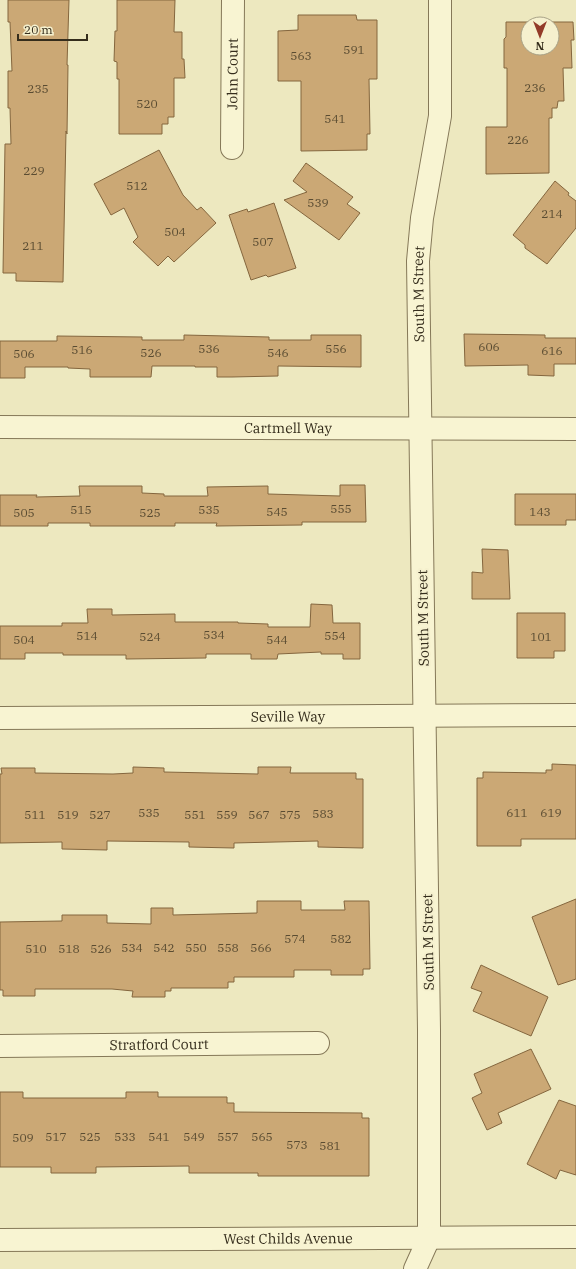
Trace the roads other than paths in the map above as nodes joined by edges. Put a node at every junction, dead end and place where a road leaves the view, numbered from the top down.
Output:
1 (233, 0) edge
2 (440, 0) edge
3 (232, 148) dead end
4 (0, 427) edge
5 (420, 429) junction
6 (576, 429) edge
7 (425, 715) junction
8 (576, 715) edge
9 (0, 718) edge
10 (318, 1043) dead end
11 (0, 1046) edge
12 (576, 1237) edge
13 (429, 1238) junction
14 (0, 1240) edge
15 (415, 1269) edge

1 - 3 street, John Court
2 - 5 street, South M Street
4 - 5 street, Cartmell Way
5 - 6 street, Cartmell Way
5 - 7 street, South M Street
7 - 8 street, Seville Way
7 - 9 street, Seville Way
7 - 13 street, South M Street
10 - 11 street, Stratford Court
12 - 13 street, West Childs Avenue
13 - 14 street, West Childs Avenue
13 - 15 street

